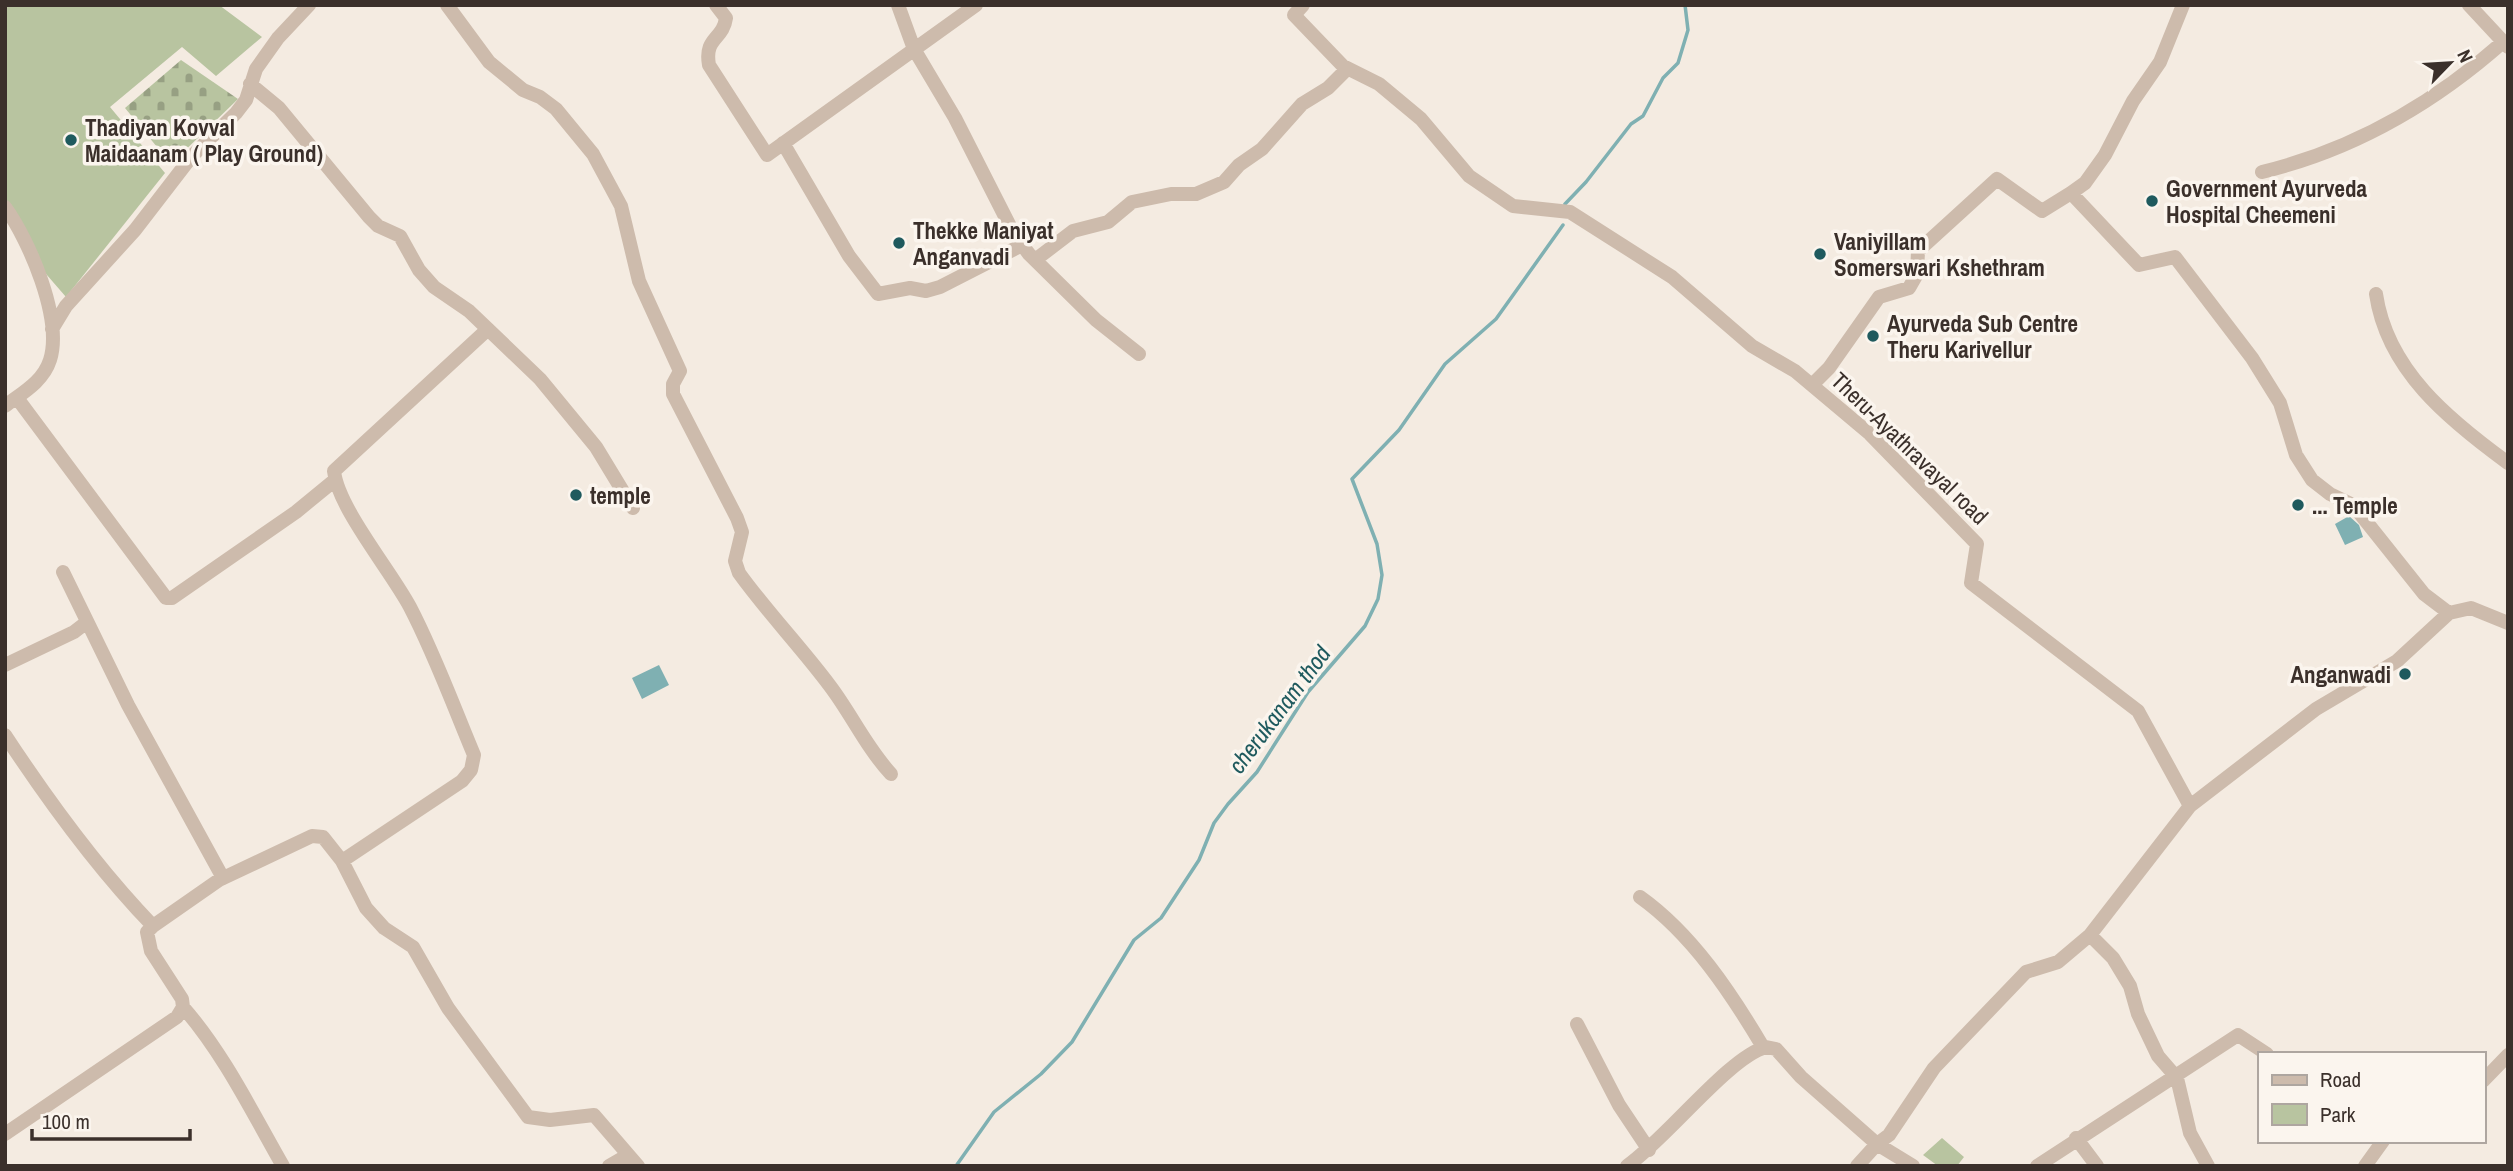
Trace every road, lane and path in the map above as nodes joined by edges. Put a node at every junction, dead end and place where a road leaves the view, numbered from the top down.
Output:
1 (309, 5) edge
2 (447, 5) edge
3 (716, 5) edge
4 (898, 5) edge
5 (976, 5) edge
6 (2183, 5) edge
7 (2469, 5) edge
8 (1294, 8) edge
9 (2505, 44) edge
10 (914, 49) junction
11 (1347, 69) junction
12 (250, 84) junction
13 (783, 143) junction
14 (2262, 172) dead end
15 (2071, 193) junction
16 (5, 207) edge
17 (1022, 245) junction
18 (1035, 260) junction
19 (2376, 293) dead end
20 (51, 328) junction
21 (488, 329) junction
22 (1139, 354) dead end
23 (1812, 385) junction
24 (11, 402) edge
25 (2508, 463) edge
26 (335, 480) junction
27 (633, 508) dead end
28 (63, 572) dead end
29 (2449, 613) junction
30 (87, 622) junction
31 (2508, 623) edge
32 (5, 665) edge
33 (5, 735) edge
34 (891, 774) dead end
35 (2190, 806) junction
36 (342, 861) junction
37 (223, 878) junction
38 (1640, 897) dead end
39 (153, 926) junction
40 (2090, 935) junction
41 (183, 1007) junction
42 (1577, 1024) dead end
43 (1763, 1047) junction
44 (2264, 1052) edge
45 (2508, 1055) edge
46 (2177, 1078) junction
47 (2485, 1079) edge
48 (5, 1134) edge
49 (2076, 1138) junction
50 (2381, 1143) edge
51 (1877, 1144) junction
52 (1650, 1150) junction
53 (633, 1161) edge
54 (284, 1166) edge
55 (609, 1166) edge
56 (1627, 1166) edge
57 (1857, 1166) edge
58 (1913, 1166) edge
59 (2037, 1166) edge
60 (2097, 1166) edge
61 (2208, 1166) edge
62 (2364, 1166) edge

1 - 12 street
2 - 34 street
3 - 13 street
4 - 10 street
5 - 10 street
6 - 15 street
7 - 9 street
8 - 11 street, Theru-Ayathravayal road
9 - 14 street
10 - 13 street
10 - 17 street
11 - 18 street
11 - 23 street, Theru-Ayathravayal road
12 - 20 street
12 - 21 street
13 - 17 street
15 - 23 street
15 - 29 street
16 - 20 street
17 - 18 street
18 - 22 street
19 - 25 street
20 - 24 street
21 - 26 street
21 - 27 street
23 - 35 street, Theru-Ayathravayal road
24 - 26 street
26 - 36 street
28 - 30 street
29 - 31 street
29 - 35 street
30 - 32 street
30 - 37 street
33 - 39 street
35 - 40 street
36 - 37 street
36 - 53 street
37 - 39 street
38 - 43 street
39 - 41 street
40 - 46 street
40 - 51 street
41 - 48 street
41 - 54 street
42 - 52 street
43 - 51 street
43 - 52 street
44 - 46 street
45 - 47 street
46 - 49 street
46 - 61 street
49 - 59 street
49 - 60 street
50 - 62 street
51 - 57 street
51 - 58 street
52 - 56 street
53 - 55 street

